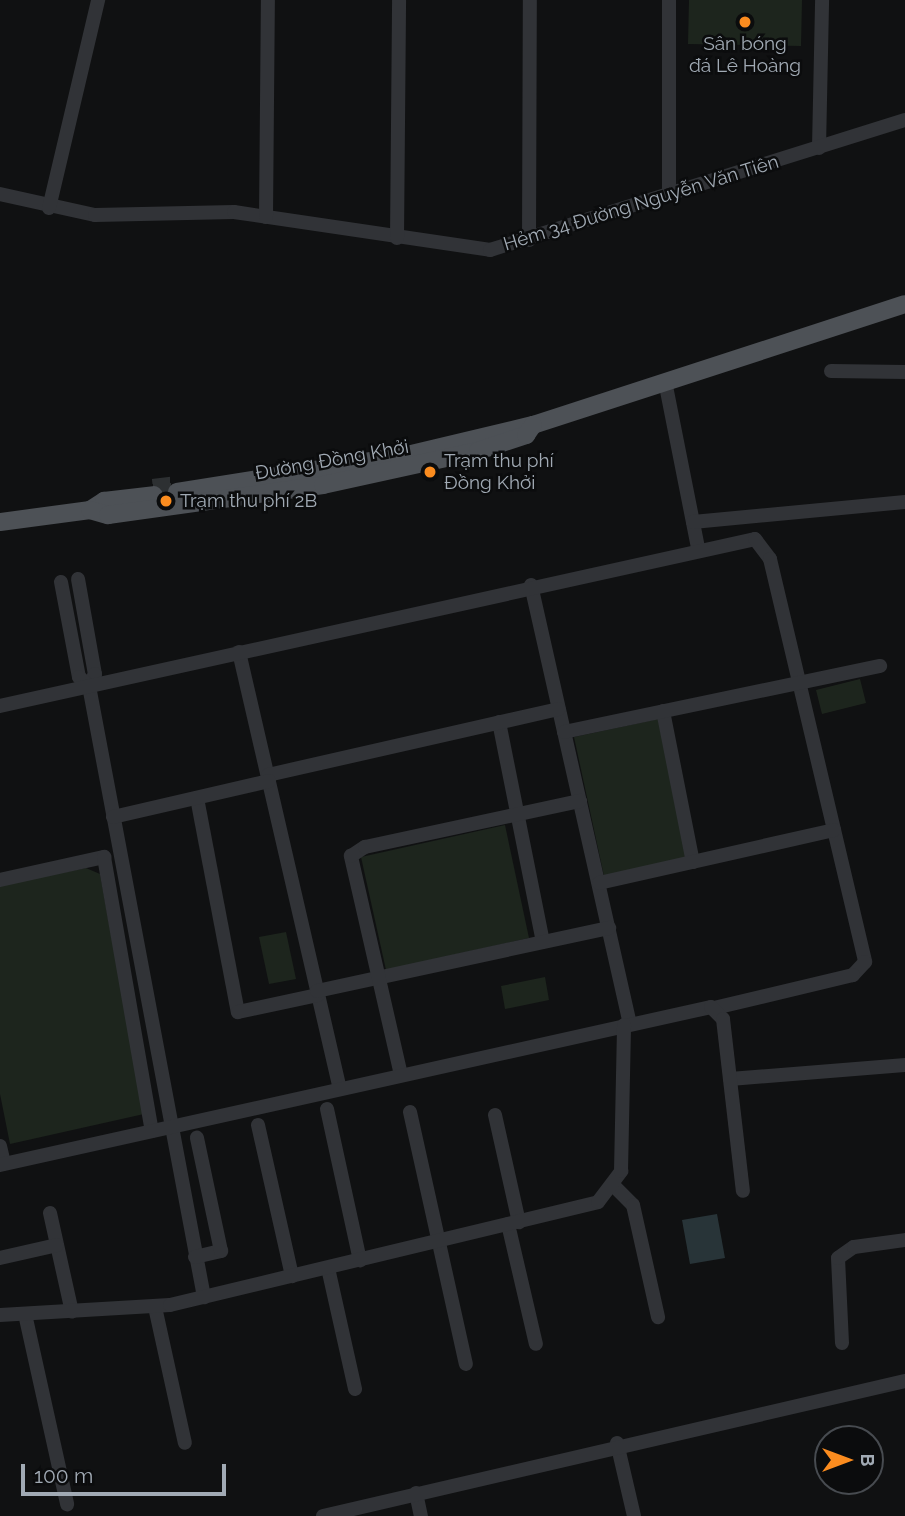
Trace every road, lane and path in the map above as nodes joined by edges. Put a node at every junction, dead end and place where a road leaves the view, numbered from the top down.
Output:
1 (98, 0) edge
2 (268, 0) edge
3 (399, 0) edge
4 (530, 0) edge
5 (669, 0) edge
6 (822, 0) edge
7 (905, 120) edge
8 (818, 148) junction
9 (0, 194) edge
10 (668, 195) junction
11 (49, 208) junction
12 (266, 217) junction
13 (397, 238) junction
14 (529, 240) junction
15 (905, 304) edge
16 (831, 371) dead end
17 (905, 372) edge
18 (665, 381) junction
19 (533, 425) junction
20 (181, 489) tunnel mouth
21 (148, 493) tunnel mouth
22 (905, 502) edge
23 (90, 510) junction
24 (0, 522) edge
25 (693, 522) junction
26 (698, 547) junction
27 (78, 579) dead end
28 (61, 582) dead end
29 (531, 585) junction
30 (239, 652) junction
31 (880, 666) dead end
32 (799, 682) junction
33 (89, 686) junction
34 (0, 706) edge
35 (559, 709) junction
36 (663, 712) junction
37 (499, 722) junction
38 (564, 732) junction
39 (268, 778) junction
40 (197, 798) junction
41 (580, 801) junction
42 (518, 814) junction
43 (113, 817) junction
44 (834, 830) junction
45 (693, 862) junction
46 (0, 880) edge
47 (598, 883) junction
48 (609, 928) junction
49 (543, 942) junction
50 (377, 978) junction
51 (317, 993) junction
52 (715, 1008) junction
53 (627, 1024) junction
54 (905, 1065) edge
55 (401, 1075) junction
56 (730, 1079) junction
57 (340, 1088) junction
58 (327, 1109) dead end
59 (410, 1112) dead end
60 (495, 1115) dead end
61 (258, 1125) dead end
62 (169, 1127) junction
63 (152, 1131) junction
64 (197, 1138) dead end
65 (0, 1146) edge
66 (2, 1164) edge
67 (615, 1186) junction
68 (743, 1191) dead end
69 (50, 1213) dead end
70 (513, 1223) junction
71 (905, 1240) edge
72 (438, 1241) junction
73 (57, 1245) junction
74 (195, 1257) junction
75 (0, 1258) edge
76 (360, 1260) junction
77 (328, 1268) junction
78 (292, 1276) junction
79 (204, 1297) junction
80 (155, 1307) junction
81 (72, 1312) junction
82 (25, 1314) junction
83 (0, 1315) edge
84 (658, 1317) dead end
85 (842, 1343) dead end
86 (536, 1344) dead end
87 (466, 1364) dead end
88 (905, 1381) edge
89 (355, 1389) dead end
90 (186, 1443) dead end
91 (617, 1443) junction
92 (416, 1493) junction
93 (67, 1504) dead end
94 (323, 1516) edge
95 (421, 1516) edge
96 (635, 1516) edge

1 - 11 street
2 - 12 street
3 - 13 street
4 - 14 street
5 - 10 street
6 - 8 street
7 - 8 street, Hẻm 34 Đường Nguyễn Văn Tiên
8 - 10 street, Hẻm 34 Đường Nguyễn Văn Tiên
9 - 11 street, Hẻm 34 Đường Nguyễn Văn Tiên
10 - 14 street, Hẻm 34 Đường Nguyễn Văn Tiên
11 - 12 street, Hẻm 34 Đường Nguyễn Văn Tiên
12 - 13 street, Hẻm 34 Đường Nguyễn Văn Tiên
13 - 14 street, Hẻm 34 Đường Nguyễn Văn Tiên
15 - 18 main road, Đường Đồng Khởi
16 - 17 street
18 - 19 main road, Đường Đồng Khởi
18 - 25 street
19 - 20 main road, Đường Đồng Khởi
19 - 23 main road, Đường Đồng Khởi
21 - 23 main road, Đường Đồng Khởi
22 - 25 street
23 - 24 main road, Đường Đồng Khởi
25 - 26 street
26 - 29 street
26 - 32 street
27 - 33 street
28 - 33 street
29 - 30 street
29 - 35 street
30 - 33 street
30 - 39 street
31 - 32 street
32 - 36 street
32 - 44 street
33 - 34 street
33 - 43 street
35 - 37 street
35 - 38 street
36 - 38 street
36 - 45 street
37 - 39 street
37 - 42 street
38 - 41 street
39 - 40 street
39 - 51 street
40 - 43 street
40 - 51 street
41 - 42 street
41 - 47 street
42 - 49 street
42 - 50 street
43 - 62 street
44 - 45 street
44 - 52 street
45 - 47 street
46 - 63 street
47 - 48 street
48 - 49 street
48 - 53 street
49 - 50 street
50 - 51 street
50 - 55 street
51 - 57 street
52 - 53 street
52 - 56 street
53 - 55 street
53 - 67 street
54 - 56 street
55 - 57 street
56 - 68 street
57 - 62 street
58 - 76 street
59 - 72 street
60 - 70 street
61 - 78 street
62 - 63 street
62 - 74 street
63 - 66 street
64 - 74 street
65 - 66 street
67 - 70 street
67 - 84 street
69 - 73 street
70 - 72 street
70 - 86 street
71 - 85 street
72 - 76 street
72 - 87 street
73 - 75 street
73 - 81 street
74 - 79 street
76 - 77 street
77 - 78 street
77 - 89 street
78 - 79 street
79 - 80 street
80 - 81 street
80 - 90 street
81 - 82 street
82 - 83 street
82 - 93 street
88 - 91 street
91 - 92 street
91 - 96 street
92 - 94 street
92 - 95 street

